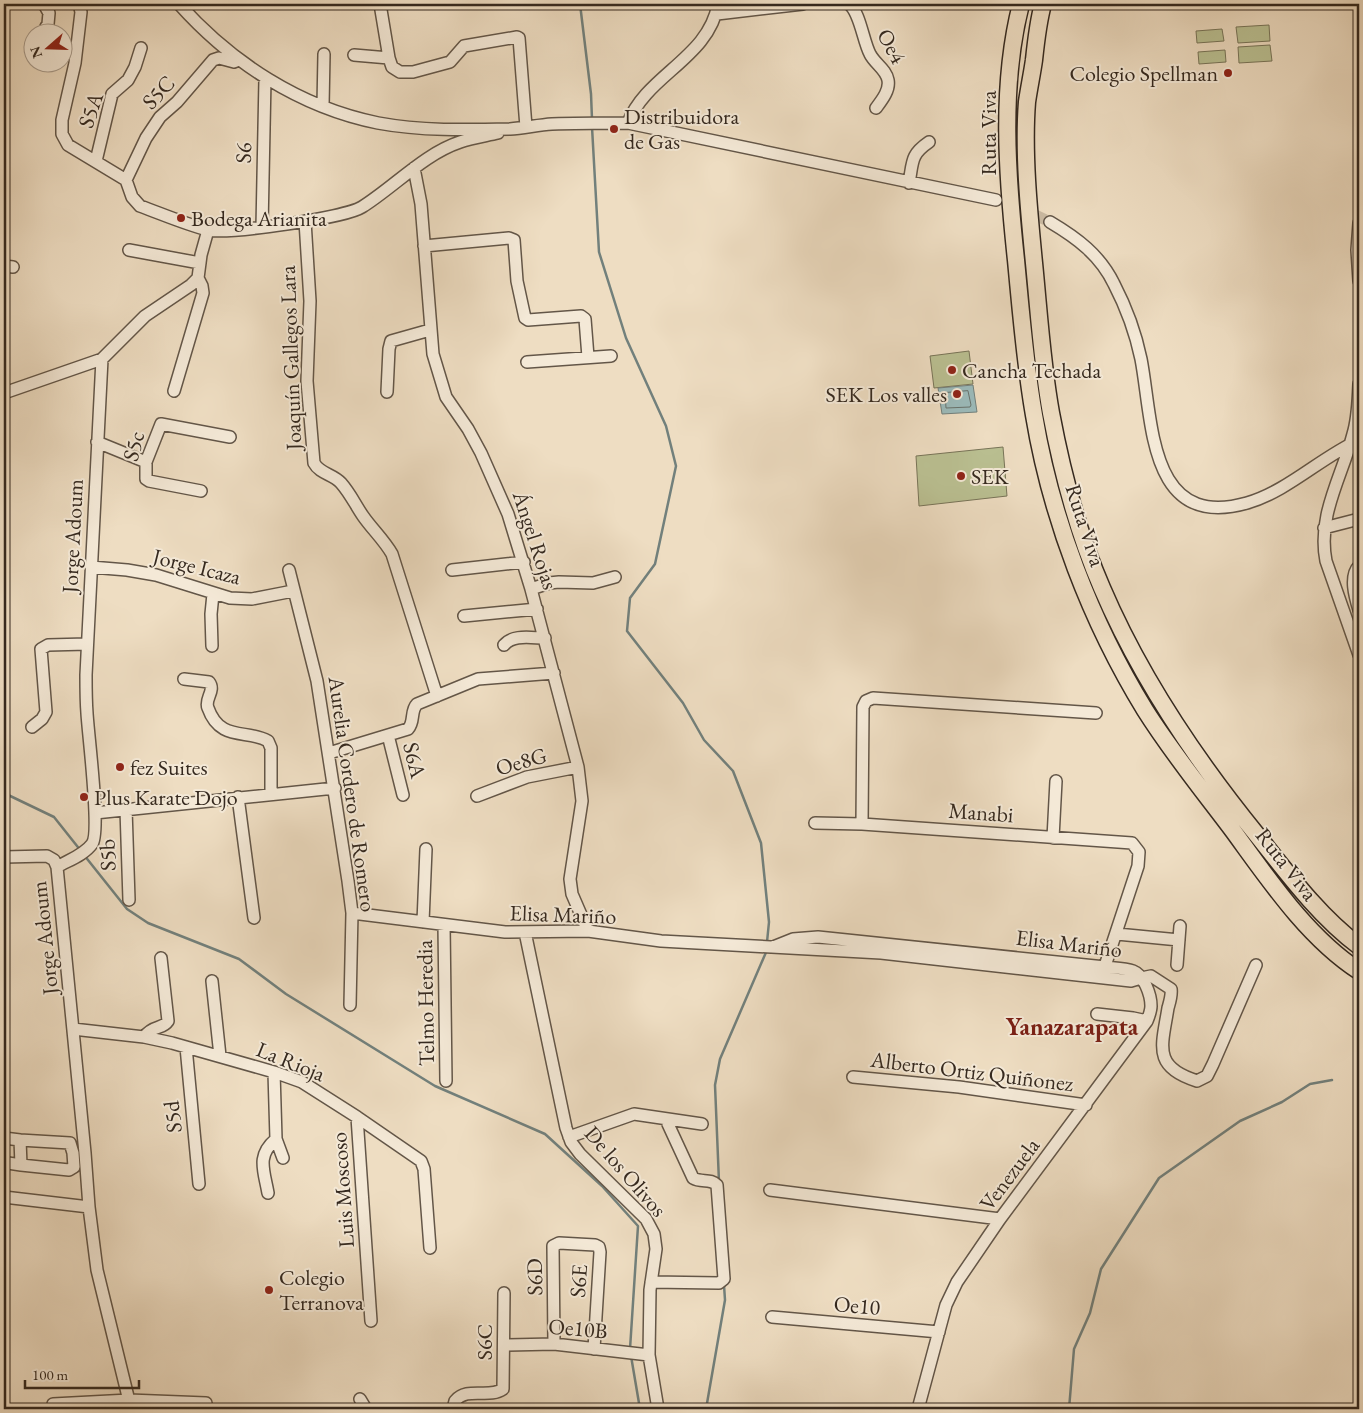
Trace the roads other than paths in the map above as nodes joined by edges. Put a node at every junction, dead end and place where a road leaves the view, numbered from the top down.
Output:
1 (44, 4) edge
2 (79, 4) edge
3 (179, 4) edge
4 (380, 4) edge
5 (802, 4) edge
6 (848, 4) edge
7 (1021, 4) edge
8 (1043, 4) edge
9 (1052, 4) edge
10 (718, 9) edge
11 (48, 22) edge
12 (141, 48) dead end
13 (324, 54) dead end
14 (354, 56) dead end
15 (388, 58) junction
16 (239, 60) junction
17 (1034, 61) junction
18 (265, 79) junction
19 (323, 106) junction
20 (876, 108) dead end
21 (628, 123) junction
22 (526, 127) junction
23 (512, 129) junction
24 (929, 142) dead end
25 (96, 161) junction
26 (414, 168) junction
27 (126, 180) junction
28 (909, 183) junction
29 (996, 200) tunnel mouth
30 (305, 221) junction
31 (1050, 222) tunnel mouth
32 (1359, 223) edge
33 (262, 228) junction
34 (208, 230) junction
35 (424, 246) junction
36 (129, 250) dead end
37 (200, 263) junction
38 (198, 278) junction
39 (1359, 281) edge
40 (430, 330) junction
41 (611, 356) dead end
42 (588, 357) junction
43 (102, 359) junction
44 (527, 362) dead end
45 (1359, 384) edge
46 (174, 391) dead end
47 (387, 392) dead end
48 (4, 394) edge
49 (1358, 420) edge
50 (230, 437) dead end
51 (97, 442) junction
52 (1355, 442) edge
53 (146, 462) junction
54 (202, 491) dead end
55 (1359, 519) edge
56 (1324, 528) junction
57 (524, 562) junction
58 (1359, 566) edge
59 (91, 567) junction
60 (289, 570) dead end
61 (452, 570) dead end
62 (615, 577) dead end
63 (531, 589) junction
64 (293, 591) junction
65 (213, 594) junction
66 (537, 609) junction
67 (1359, 610) edge
68 (464, 616) dead end
69 (545, 638) junction
70 (87, 644) junction
71 (504, 645) dead end
72 (212, 646) dead end
73 (1359, 655) edge
74 (554, 673) junction
75 (184, 680) dead end
76 (437, 696) junction
77 (1096, 713) dead end
78 (32, 727) dead end
79 (388, 735) junction
80 (329, 753) junction
81 (578, 767) junction
82 (1056, 781) dead end
83 (335, 788) junction
84 (271, 794) junction
85 (403, 795) dead end
86 (477, 796) dead end
87 (238, 797) junction
88 (126, 809) junction
89 (95, 813) junction
90 (815, 823) dead end
91 (862, 824) junction
92 (1053, 838) junction
93 (426, 850) dead end
94 (4, 858) edge
95 (60, 865) junction
96 (129, 900) dead end
97 (352, 913) junction
98 (254, 918) dead end
99 (422, 922) junction
100 (444, 925) junction
101 (1180, 926) dead end
102 (588, 931) junction
103 (525, 932) junction
104 (1117, 934) junction
105 (1179, 940) junction
106 (856, 946) junction
107 (1359, 946) edge
108 (161, 958) dead end
109 (1177, 965) dead end
110 (1256, 965) dead end
111 (1105, 967) junction
112 (1359, 970) edge
113 (1101, 978) junction
114 (1142, 980) junction
115 (212, 981) dead end
116 (350, 1005) dead end
117 (1097, 1014) dead end
118 (1147, 1021) junction
119 (73, 1030) junction
120 (144, 1037) junction
121 (186, 1047) junction
122 (220, 1056) junction
123 (274, 1072) junction
124 (853, 1077) dead end
125 (446, 1081) dead end
126 (1086, 1105) junction
127 (357, 1117) junction
128 (668, 1124) dead end
129 (702, 1124) dead end
130 (569, 1137) junction
131 (4, 1138) edge
132 (20, 1140) junction
133 (276, 1140) junction
134 (79, 1153) junction
135 (283, 1158) dead end
136 (8, 1163) dead end
137 (20, 1164) junction
138 (199, 1184) dead end
139 (770, 1190) dead end
140 (268, 1193) dead end
141 (4, 1197) edge
142 (89, 1207) junction
143 (1000, 1219) junction
144 (597, 1246) joint
145 (430, 1248) dead end
146 (651, 1282) junction
147 (504, 1293) dead end
148 (772, 1317) dead end
149 (371, 1321) dead end
150 (939, 1332) junction
151 (554, 1342) junction
152 (504, 1343) junction
153 (594, 1347) junction
154 (649, 1353) junction
155 (206, 1403) dead end
156 (54, 1404) dead end
157 (130, 1405) edge
158 (358, 1409) edge
159 (366, 1409) edge
160 (453, 1409) edge
161 (658, 1409) edge
162 (918, 1409) edge

1 - 11 street
2 - 25 street
3 - 16 street
4 - 15 street
5 - 10 street
6 - 20 street, Oe4
7 - 112 highway, Ruta Viva
8 - 17 highway, Ruta Viva
9 - 17 highway
10 - 21 street
12 - 25 street, S5A
13 - 19 street
14 - 15 street
15 - 22 street
16 - 18 street
16 - 27 street, S5C
17 - 107 highway, Ruta Viva
18 - 19 street
18 - 33 street, S6
19 - 23 street
21 - 22 street
21 - 28 street
22 - 23 street
23 - 26 street
24 - 28 street
25 - 27 street
26 - 30 street
26 - 35 street, Ángel Rojas
27 - 34 street
28 - 29 street
30 - 33 street
30 - 76 street, Joaquín Gallegos Lara
31 - 52 street
32 - 39 street
33 - 34 street
34 - 37 street
35 - 40 street, Ángel Rojas
35 - 42 street
36 - 37 street
37 - 38 street
38 - 43 street
38 - 46 street
40 - 47 street
40 - 57 street, Ángel Rojas
41 - 42 street
42 - 44 street
43 - 48 street
43 - 51 street, Jorge Adoum
45 - 49 street
49 - 52 street
50 - 53 street, S5c
51 - 53 street
51 - 59 street, Jorge Adoum
52 - 56 street
53 - 54 street, S5c
55 - 56 street
56 - 73 street
57 - 61 street
57 - 63 street, Ángel Rojas
58 - 67 street
59 - 65 street, Jorge Icaza
59 - 70 street, Jorge Adoum
60 - 64 street, Aurelia Cordero de Romero
62 - 63 street
63 - 66 street, Ángel Rojas
64 - 65 street, Jorge Icaza
64 - 80 street, Aurelia Cordero de Romero
65 - 72 street
66 - 68 street
66 - 69 street, Ángel Rojas
69 - 71 street
69 - 74 street, Ángel Rojas
70 - 78 street
70 - 89 street, Jorge Adoum
74 - 76 street
74 - 81 street, Ángel Rojas
75 - 84 street
76 - 79 street
77 - 91 street
79 - 80 street
79 - 85 street, S6A
80 - 83 street, Aurelia Cordero de Romero
81 - 86 street, Oe8G
81 - 102 street, Ángel Rojas
82 - 92 street
83 - 84 street
83 - 97 street, Aurelia Cordero de Romero
84 - 87 street
87 - 88 street
87 - 98 street
88 - 89 street
88 - 96 street, S5b
89 - 95 street, Jorge Adoum
90 - 91 street, Manabi
91 - 92 street, Manabi
92 - 104 street, Manabi
93 - 99 street
94 - 95 street
95 - 119 street, Jorge Adoum
97 - 99 street, Elisa Mariño
97 - 116 street, Aurelia Cordero de Romero
99 - 100 street, Elisa Mariño
100 - 103 street, Elisa Mariño
100 - 125 street, Telmo Heredia
101 - 105 street
102 - 103 street, Elisa Mariño
102 - 106 street, Elisa Mariño
103 - 130 street, De los Olivos
104 - 105 street
104 - 111 street
105 - 109 street
106 - 111 street, Elisa Mariño
106 - 113 street, Elisa Mariño
108 - 120 street
110 - 114 street
111 - 113 street
111 - 114 street, Elisa Mariño
113 - 114 street, Elisa Mariño
114 - 118 street
115 - 122 street
117 - 118 street
118 - 126 street, Venezuela
119 - 120 street, La Rioja
119 - 134 street, Jorge Adoum
120 - 121 street, La Rioja
121 - 122 street, La Rioja
121 - 138 street, S5d
122 - 123 street, La Rioja
123 - 127 street, La Rioja
123 - 133 street
124 - 126 street, Alberto Ortiz Quiñonez
126 - 143 street, Venezuela
127 - 145 street, La Rioja
127 - 149 street, Luis Moscoso
128 - 146 street
129 - 130 street
130 - 146 street, De los Olivos
131 - 132 street
132 - 134 street
132 - 137 street
133 - 135 street
133 - 140 street
134 - 137 street
134 - 142 street, Jorge Adoum
136 - 137 street
139 - 143 street
141 - 142 street
142 - 157 street, Jorge Adoum
143 - 150 street, Venezuela
144 - 151 street, S6D
144 - 153 street, S6E
146 - 154 street, De los Olivos
147 - 152 street, S6C
148 - 150 street, Oe10
150 - 162 street, Venezuela
151 - 152 street, Oe10B
151 - 153 street, Oe10B
152 - 160 street, S6C
153 - 154 street, Oe10B
154 - 161 street, De los Olivos
155 - 157 street
156 - 157 street
158 - 159 street

